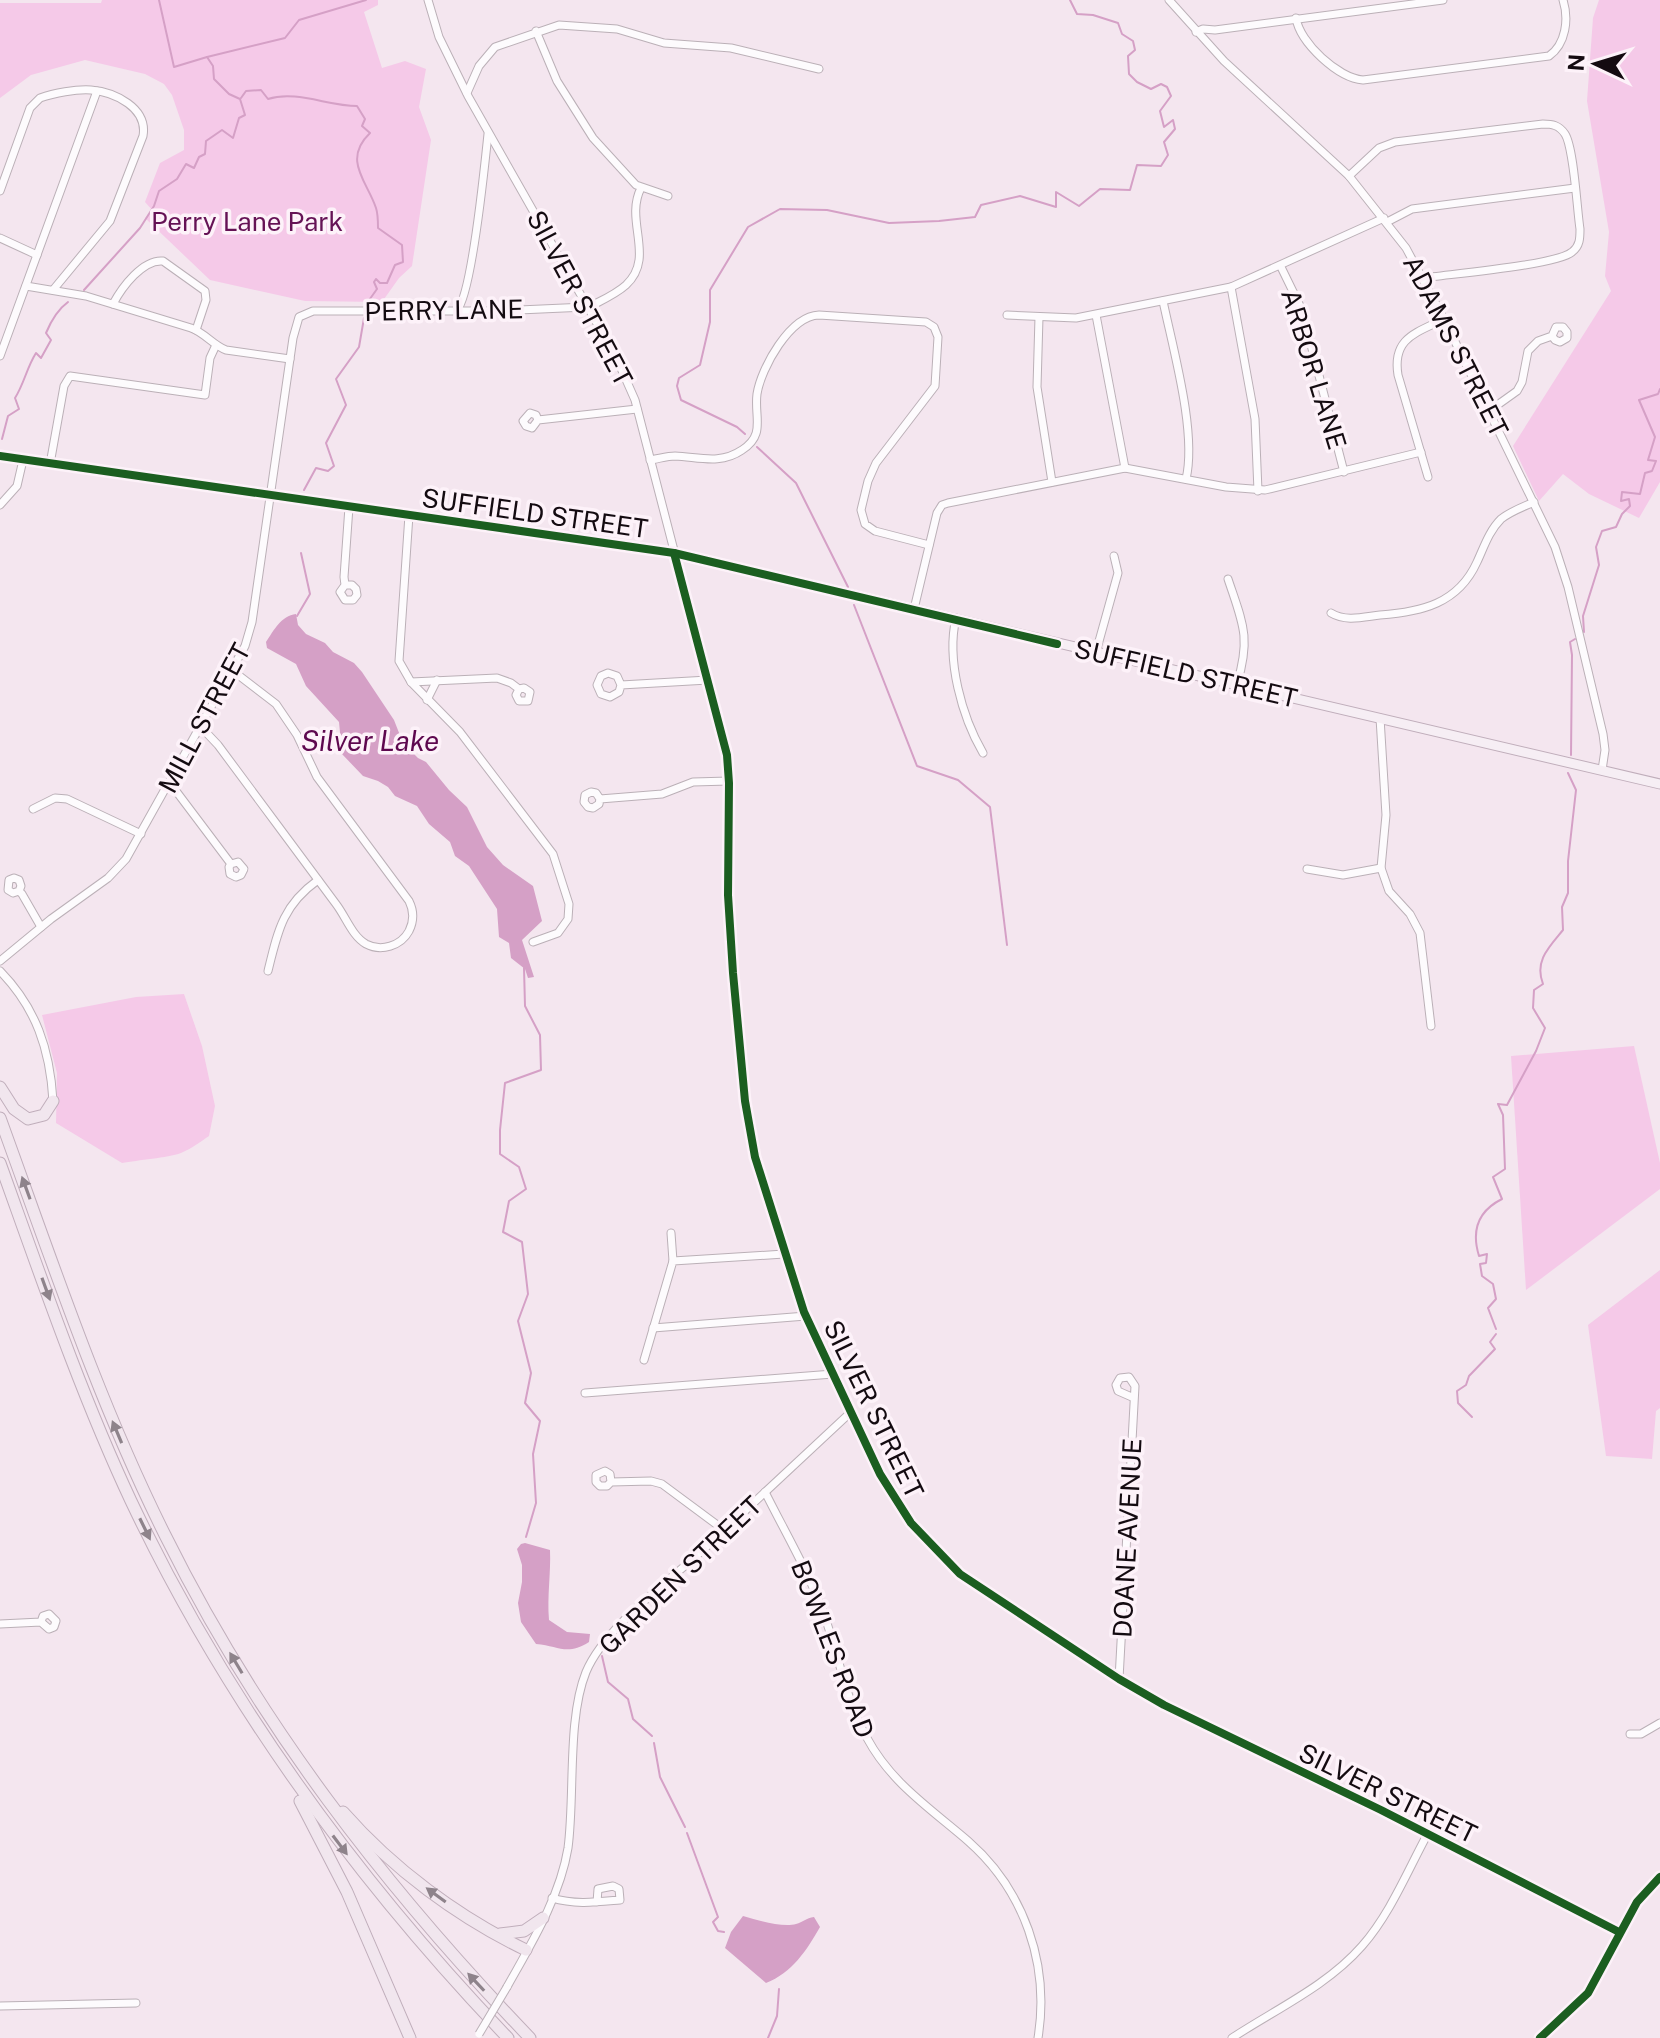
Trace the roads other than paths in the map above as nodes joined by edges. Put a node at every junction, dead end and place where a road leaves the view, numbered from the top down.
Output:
1 (428, 0) edge
2 (1169, 0) edge
3 (1443, 0) edge
4 (1563, 0) edge
5 (1296, 18) junction
6 (1215, 30) junction
7 (536, 31) junction
8 (1196, 32) junction
9 (1207, 42) junction
10 (819, 69) dead end
11 (97, 91) junction
12 (467, 93) junction
13 (488, 134) junction
14 (1349, 176) junction
15 (641, 188) junction
16 (1575, 188) junction
17 (0, 191) edge
18 (668, 196) dead end
19 (1385, 220) junction
20 (0, 238) edge
21 (37, 255) junction
22 (1281, 267) junction
23 (1423, 278) junction
24 (26, 286) junction
25 (1231, 287) junction
26 (53, 290) junction
27 (1163, 301) junction
28 (113, 304) junction
29 (587, 307) junction
30 (457, 310) junction
31 (302, 314) joint
32 (1007, 315) dead end
33 (1096, 315) junction
34 (1039, 317) junction
35 (1444, 319) junction
36 (196, 330) junction
37 (1552, 336) dead end
38 (216, 345) junction
39 (0, 356) edge
40 (290, 359) junction
41 (637, 409) junction
42 (1489, 411) junction
43 (538, 420) dead end
44 (1421, 452) junction
45 (0, 456) edge
46 (23, 460) junction
47 (650, 460) junction
48 (50, 464) junction
49 (1125, 468) junction
50 (1344, 472) junction
51 (1428, 477) dead end
52 (1186, 479) junction
53 (1052, 482) junction
54 (1258, 491) junction
55 (272, 497) junction
56 (1534, 502) junction
57 (0, 505) edge
58 (349, 507) junction
59 (409, 515) junction
60 (929, 545) junction
61 (674, 553) junction
62 (1114, 556) dead end
63 (1228, 579) dead end
64 (345, 585) dead end
65 (914, 609) junction
66 (1331, 613) dead end
67 (956, 618) junction
68 (1096, 652) junction
69 (233, 671) junction
70 (437, 680) junction
71 (708, 680) junction
72 (411, 682) junction
73 (1237, 684) junction
74 (621, 685) dead end
75 (519, 689) dead end
76 (427, 700) junction
77 (1380, 718) junction
78 (201, 727) junction
79 (983, 753) dead end
80 (1602, 770) junction
81 (729, 781) junction
82 (170, 783) junction
83 (1660, 784) edge
84 (600, 799) dead end
85 (33, 809) dead end
86 (141, 834) junction
87 (231, 864) dead end
88 (1381, 868) junction
89 (1307, 869) dead end
90 (318, 880) junction
91 (19, 891) dead end
92 (41, 927) junction
93 (533, 942) dead end
94 (0, 961) edge
95 (0, 971) edge
96 (268, 971) dead end
97 (1431, 1026) dead end
98 (0, 1087) edge
99 (53, 1101) joint
100 (0, 1118) edge
101 (0, 1163) edge
102 (671, 1233) dead end
103 (784, 1254) junction
104 (673, 1261) junction
105 (806, 1316) junction
106 (653, 1328) junction
107 (644, 1360) dead end
108 (833, 1374) junction
109 (585, 1393) dead end
110 (1134, 1398) dead end
111 (851, 1412) junction
112 (611, 1482) dead end
113 (765, 1492) junction
114 (724, 1530) junction
115 (41, 1622) dead end
116 (0, 1624) edge
117 (1119, 1679) junction
118 (259, 1700) junction
119 (1660, 1723) edge
120 (1630, 1734) dead end
121 (265, 1738) junction
122 (1427, 1835) junction
123 (1660, 1877) edge
124 (1653, 1883) junction
125 (1660, 1893) edge
126 (552, 1898) junction
127 (597, 1902) dead end
128 (543, 1918) junction
129 (483, 1927) junction
130 (1619, 1932) junction
131 (526, 1950) junction
132 (394, 2001) junction
133 (136, 2003) dead end
134 (0, 2006) edge
135 (478, 2036) edge
136 (410, 2038) edge
137 (417, 2038) edge
138 (508, 2038) edge
139 (530, 2038) edge
140 (1038, 2038) edge
141 (1232, 2038) edge
142 (1540, 2038) edge

1 - 12 street, SILVER STREET
2 - 8 street, ADAMS STREET
3 - 5 street
4 - 5 street
5 - 6 street
6 - 8 street
6 - 9 street
7 - 10 street
7 - 12 street
7 - 15 street
8 - 9 street, ADAMS STREET
9 - 14 street, ADAMS STREET
11 - 17 street
11 - 21 street
11 - 26 street
12 - 13 street, SILVER STREET
13 - 29 street, SILVER STREET
13 - 30 street
14 - 16 street
14 - 19 street, ADAMS STREET
15 - 18 street
15 - 29 street
16 - 19 street
16 - 23 street
19 - 22 street
19 - 23 street, ADAMS STREET
20 - 21 street
21 - 24 street
22 - 25 street
22 - 50 street, ARBOR LANE
23 - 35 street, ADAMS STREET
24 - 26 street
24 - 39 street
25 - 27 street
25 - 54 street
26 - 28 street
27 - 33 street
27 - 52 street
28 - 36 street
28 - 36 street
29 - 30 street, PERRY LANE
29 - 41 street, SILVER STREET
30 - 31 street, PERRY LANE
31 - 40 street, MILL STREET
32 - 34 street
33 - 34 street
33 - 49 street
34 - 53 street
35 - 42 street, ADAMS STREET
35 - 44 street
36 - 38 street
37 - 42 street
38 - 40 street
38 - 48 street
40 - 55 street, MILL STREET
41 - 43 street
41 - 47 street, SILVER STREET
42 - 56 street, ADAMS STREET
44 - 50 street
44 - 51 street
45 - 46 main road, SUFFIELD STREET
46 - 48 main road, SUFFIELD STREET
46 - 57 street
47 - 60 street
47 - 61 street, SILVER STREET
48 - 55 main road, SUFFIELD STREET
49 - 52 street
49 - 53 street
50 - 54 street
52 - 54 street
53 - 60 street
55 - 58 main road, SUFFIELD STREET
55 - 69 street, MILL STREET
56 - 66 street
56 - 80 street, ADAMS STREET
58 - 59 main road, SUFFIELD STREET
58 - 64 street
59 - 61 main road, SUFFIELD STREET
59 - 72 street
60 - 65 street
61 - 65 main road, SUFFIELD STREET
61 - 71 street, SILVER STREET
62 - 68 street
63 - 73 street
65 - 67 main road, SUFFIELD STREET
67 - 68 main road, SUFFIELD STREET
67 - 79 street
68 - 73 main road, SUFFIELD STREET
69 - 78 street, MILL STREET
69 - 90 street
70 - 72 street
70 - 75 street
70 - 76 street
71 - 74 street
71 - 81 street, SILVER STREET
72 - 76 street
73 - 77 main road, SUFFIELD STREET
76 - 93 street
77 - 80 main road, SUFFIELD STREET
77 - 88 street
78 - 82 street, MILL STREET
78 - 90 street
80 - 83 main road, SUFFIELD STREET
81 - 84 street
81 - 103 street, SILVER STREET
82 - 86 street, MILL STREET
82 - 87 street
85 - 86 street
86 - 92 street, MILL STREET
88 - 89 street
88 - 97 street
90 - 96 street
91 - 92 street
92 - 94 street, MILL STREET
95 - 99 street
98 - 99 highway
118 -> 100 highway
101 -> 121 highway
102 - 104 street
103 - 104 street
103 - 105 street, SILVER STREET
104 - 106 street
105 - 106 street
105 - 108 street, SILVER STREET
106 - 107 street
108 - 109 street
108 - 111 street, SILVER STREET
110 - 117 street, DOANE AVENUE
111 - 113 street, GARDEN STREET
111 - 117 street, SILVER STREET
112 - 114 street
113 - 114 street, GARDEN STREET
113 - 140 street, BOWLES ROAD
114 - 126 street, GARDEN STREET
115 - 116 street
117 - 122 street, SILVER STREET
129 -> 118 highway
139 -> 118 highway
119 - 120 street
121 - 132 highway
121 -> 138 highway
122 - 130 street, SILVER STREET
122 - 141 street
123 - 124 street
124 - 125 street
124 - 130 street
126 - 127 street
126 - 128 street, GARDEN STREET
128 - 129 highway
128 - 131 street, GARDEN STREET
129 - 131 highway
130 - 142 street
131 - 135 street, GARDEN STREET, bridge
132 - 136 highway
132 - 137 highway
133 - 134 street

